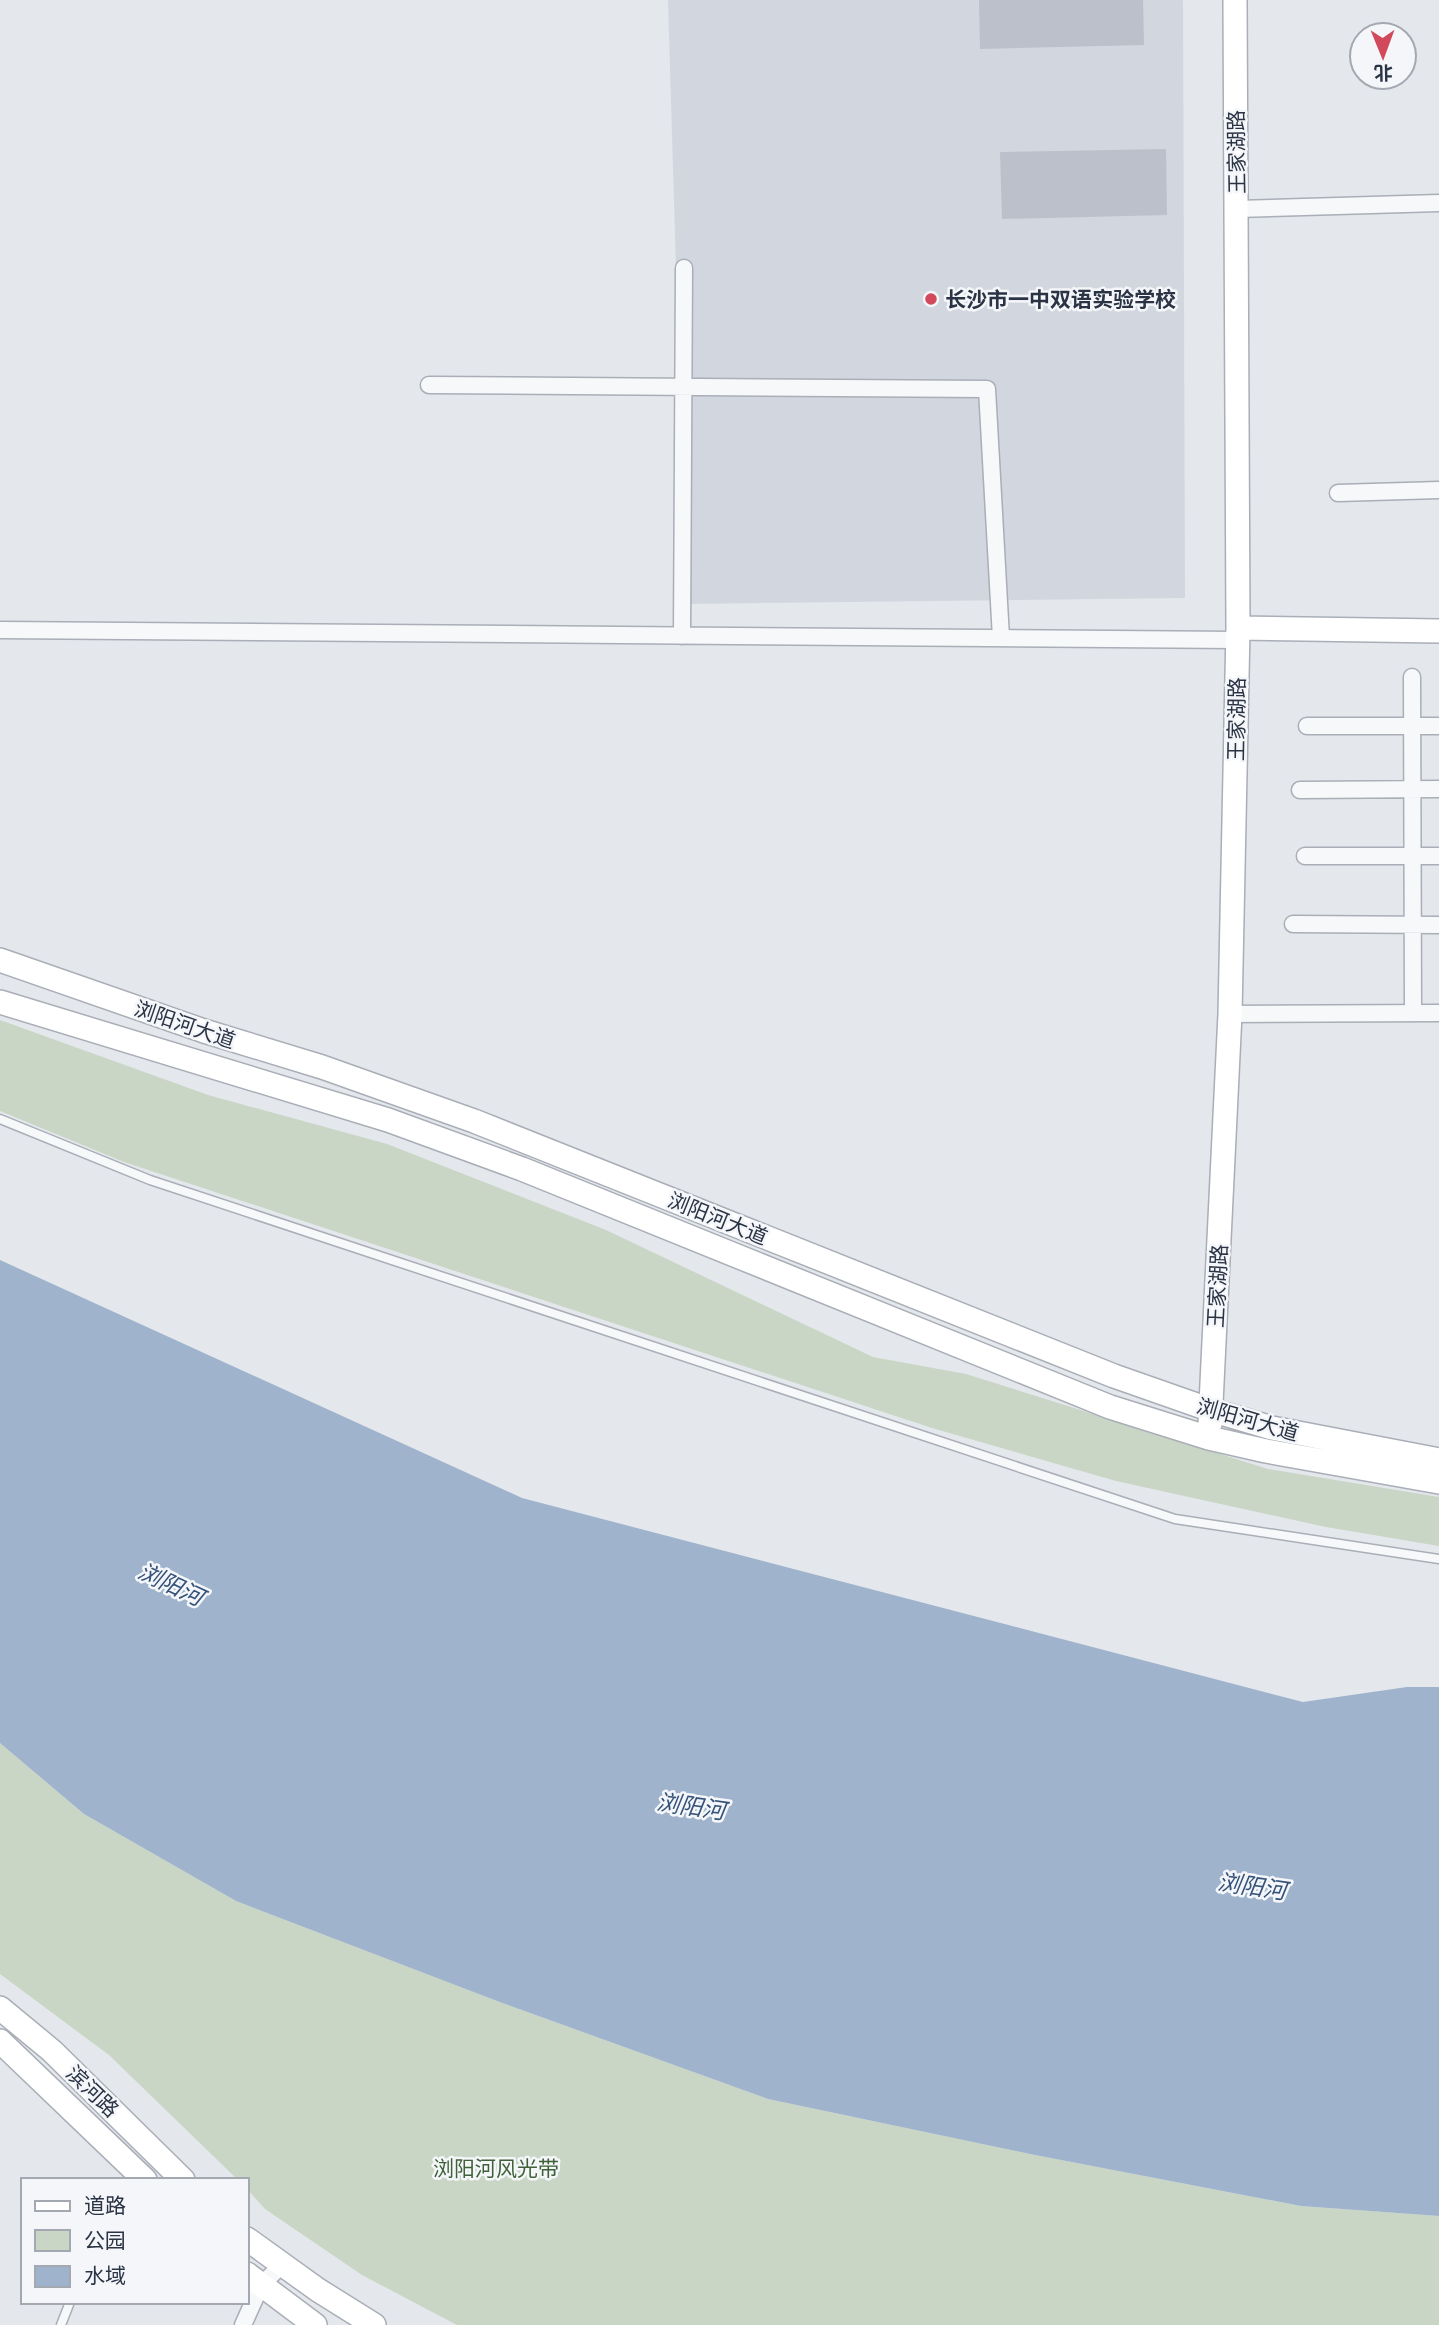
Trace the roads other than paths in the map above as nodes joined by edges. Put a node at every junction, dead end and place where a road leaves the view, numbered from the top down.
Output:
1 (1235, 0) edge
2 (1439, 203) edge
3 (1237, 209) junction
4 (684, 268) dead end
5 (429, 385) dead end
6 (684, 387) junction
7 (1439, 489) edge
8 (1338, 493) dead end
9 (0, 630) edge
10 (1439, 631) edge
11 (1237, 634) junction
12 (682, 636) junction
13 (1001, 638) junction
14 (1412, 677) dead end
15 (1307, 726) dead end
16 (1412, 726) junction
17 (1439, 726) edge
18 (1410, 789) junction
19 (1439, 789) edge
20 (1300, 790) dead end
21 (1306, 856) dead end
22 (1411, 856) junction
23 (1439, 856) edge
24 (1293, 925) dead end
25 (1439, 925) edge
26 (1412, 926) junction
27 (0, 960) edge
28 (0, 1002) edge
29 (1413, 1013) junction
30 (1439, 1013) edge
31 (1230, 1014) junction
32 (0, 1119) edge
33 (1211, 1410) junction
34 (1209, 1438) junction
35 (1439, 1460) edge
36 (1439, 1482) edge
37 (1439, 1559) edge
38 (0, 2008) edge
39 (0, 2041) edge
40 (133, 2171) edge
41 (181, 2178) edge
42 (248, 2240) edge
43 (282, 2265) junction
44 (254, 2280) edge
45 (70, 2304) edge
46 (61, 2325) edge
47 (243, 2325) edge
48 (315, 2325) edge
49 (374, 2325) edge

1 - 3 main road, 王家湖路
2 - 3 street
3 - 11 main road, 王家湖路
4 - 6 street
5 - 6 street
6 - 12 street
6 - 13 street
7 - 8 street
9 - 12 street
10 - 11 main road
11 - 13 street
11 - 31 main road, 王家湖路
12 - 13 street
14 - 16 street
15 - 16 street
16 - 17 street
16 - 18 street
18 - 19 street
18 - 20 street
18 - 22 street
21 - 22 street
22 - 23 street
22 - 26 street
24 - 26 street
25 - 26 street
26 - 29 street
27 - 33 main road, 浏阳河大道
28 - 34 main road, 浏阳河大道
29 - 30 street
29 - 31 street
31 - 33 main road, 王家湖路
32 - 37 lane
33 - 34 main road, 王家湖路
33 - 35 main road, 浏阳河大道
34 - 36 main road, 浏阳河大道
38 - 41 main road, 滨河路
39 - 40 main road, 滨河路
42 - 43 main road
43 - 44 street
43 - 49 main road
44 - 47 street
44 - 48 main road
45 - 46 lane

